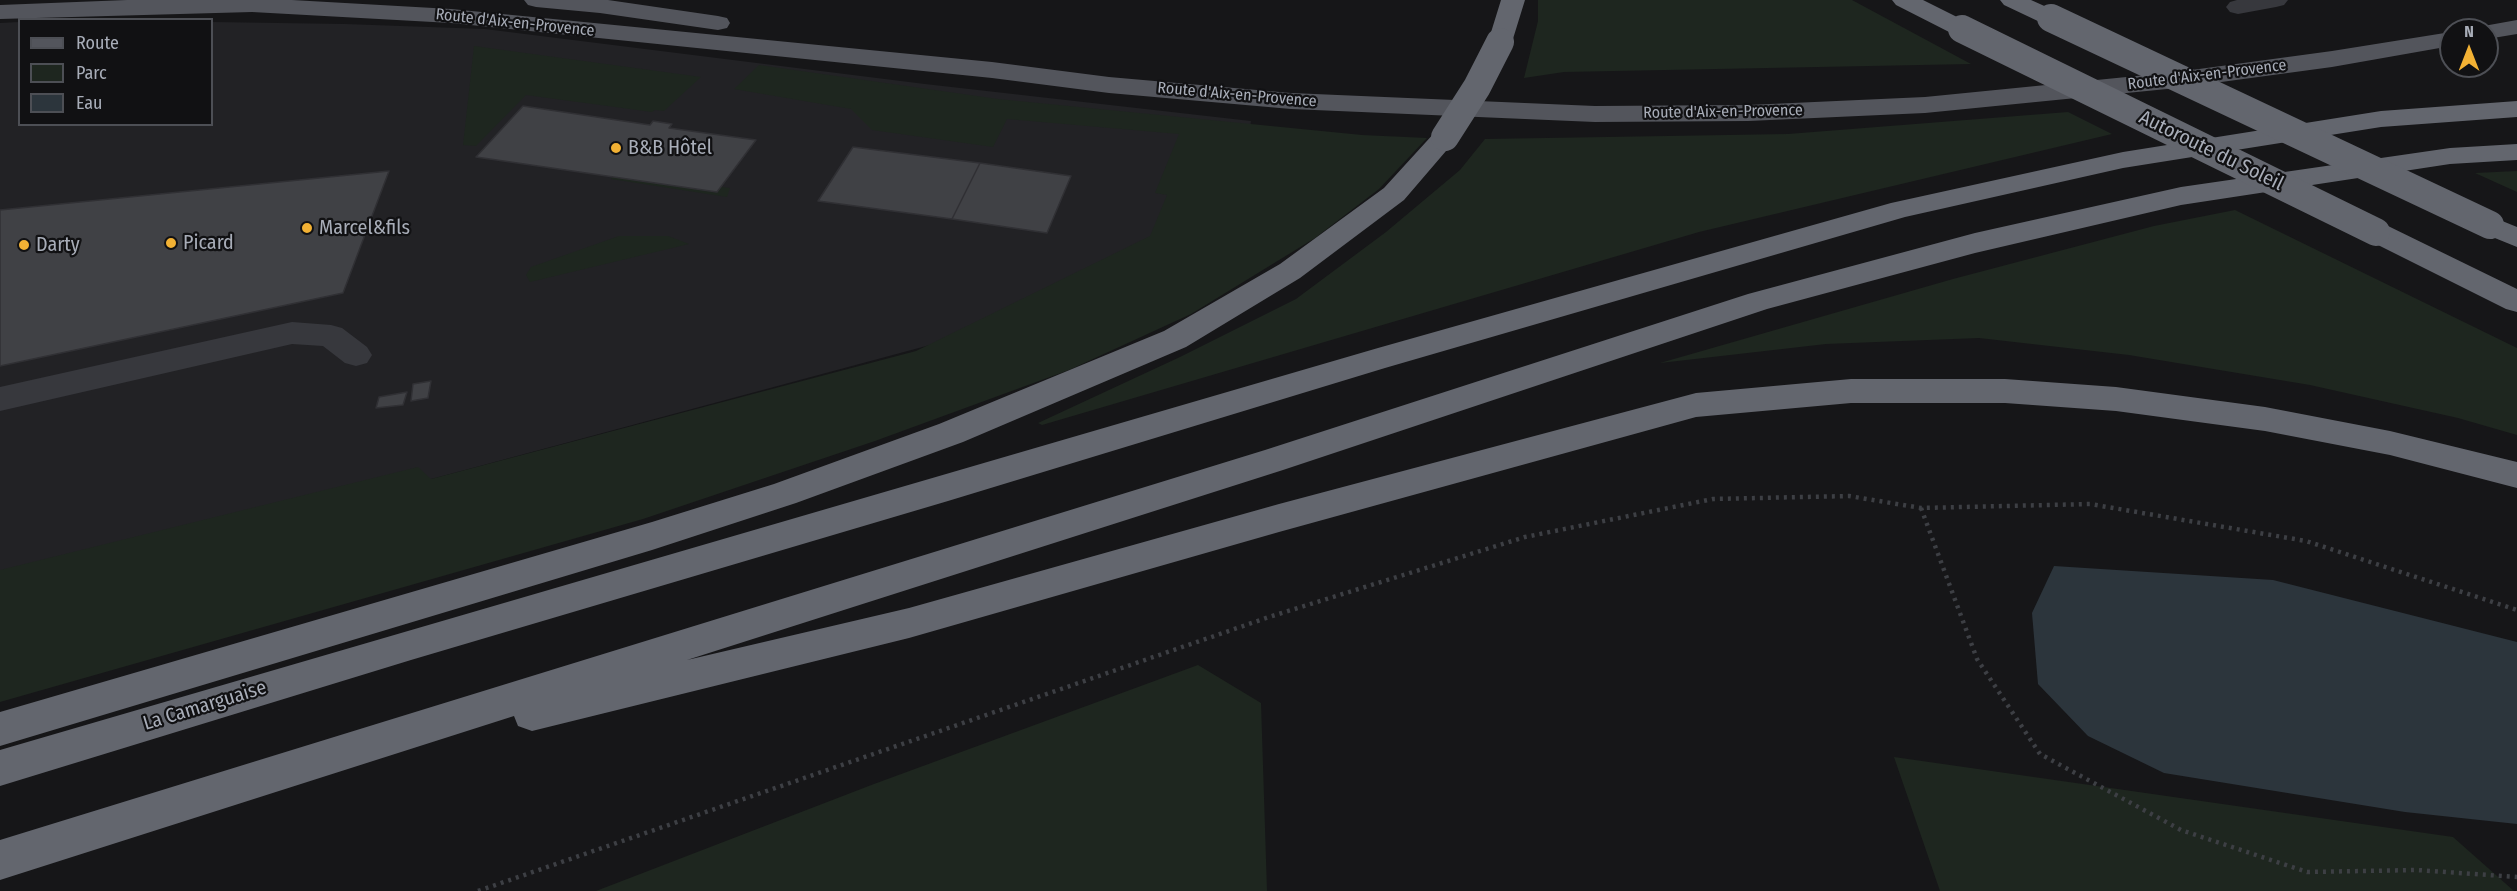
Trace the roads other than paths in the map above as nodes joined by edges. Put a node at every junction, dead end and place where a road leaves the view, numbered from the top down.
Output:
1 (536, 0) edge
2 (1513, 0) edge
3 (1905, 0) edge
4 (2012, 0) edge
5 (2276, 0) edge
6 (2238, 7) dead end
7 (0, 12) edge
8 (2517, 27) edge
9 (2499, 30) edge
10 (2439, 41) edge
11 (992, 70) junction
12 (2517, 109) edge
13 (2517, 152) edge
14 (2517, 238) edge
15 (2517, 302) edge
16 (356, 355) dead end
17 (0, 399) edge
18 (2517, 476) edge
19 (459, 593) junction
20 (0, 729) edge
21 (0, 750) edge
22 (0, 768) edge
23 (238, 784) junction
24 (0, 860) edge

1 - 11 main road, Route d'Aix-en-Provence
2 - 19 highway, bridge
3 - 15 highway, Autoroute du Soleil, bridge
4 - 14 highway, bridge
5 - 6 street
7 - 11 main road, Route d'Aix-en-Provence
8 - 9 main road
10 - 11 main road, Route d'Aix-en-Provence
12 - 22 highway, La Camarguaise
13 - 23 highway
16 - 17 street
18 - 23 highway
19 - 20 highway
19 - 21 highway
23 - 24 highway

